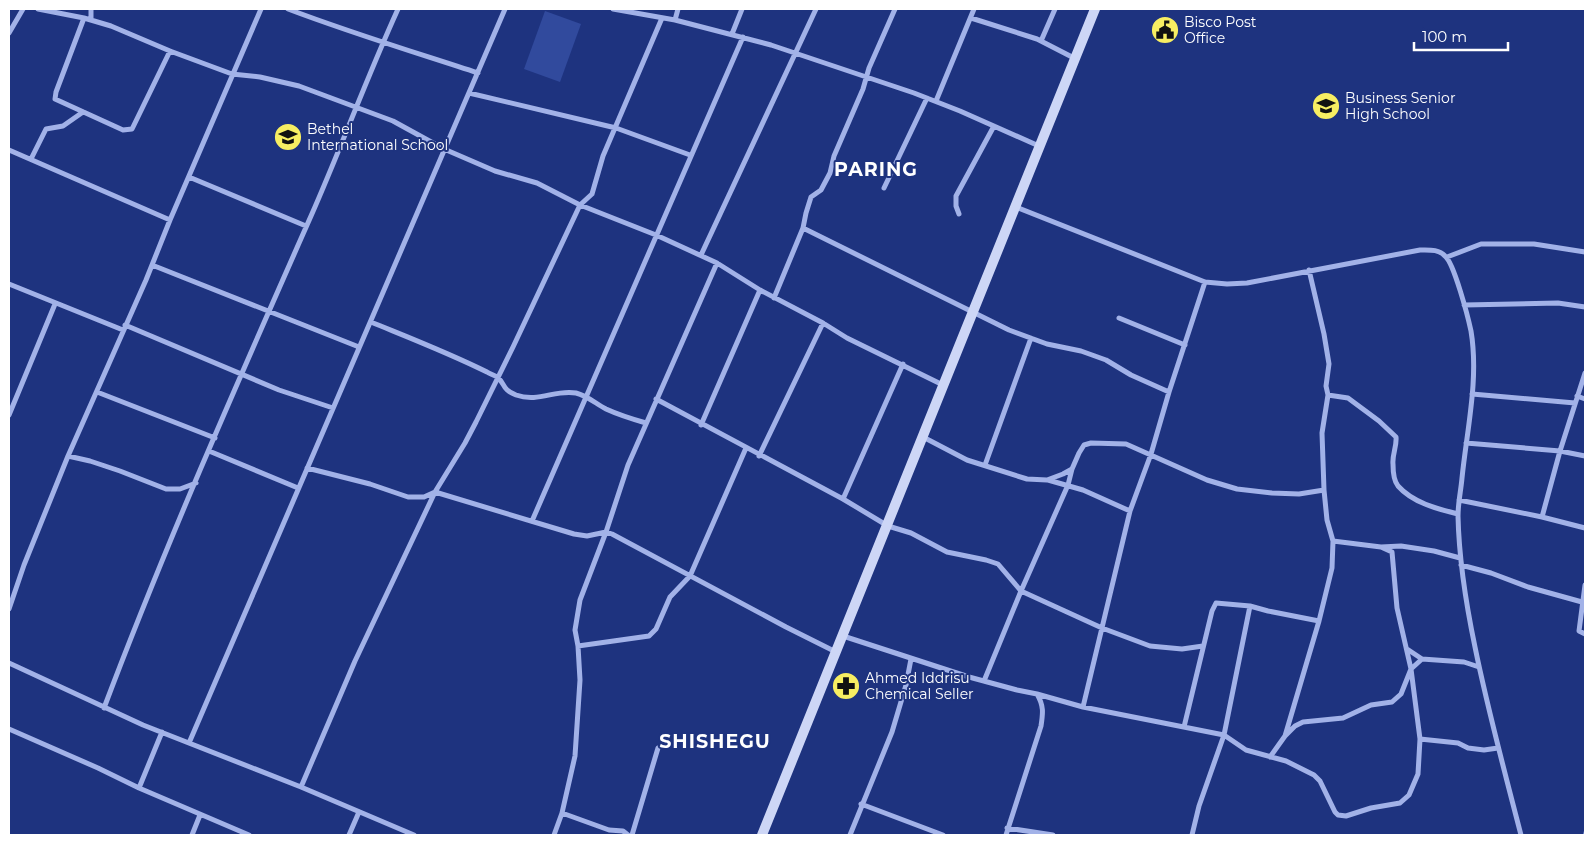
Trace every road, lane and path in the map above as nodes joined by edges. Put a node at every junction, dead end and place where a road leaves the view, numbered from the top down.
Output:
1 (23, 9) edge
2 (38, 9) edge
3 (91, 9) edge
4 (261, 9) edge
5 (288, 9) edge
6 (398, 9) edge
7 (505, 9) edge
8 (614, 9) edge
9 (678, 9) edge
10 (742, 9) edge
11 (816, 9) edge
12 (895, 9) edge
13 (974, 9) edge
14 (1055, 9) edge
15 (1095, 9) edge
16 (84, 18) junction
17 (662, 18) junction
18 (971, 18) junction
19 (91, 20) junction
20 (675, 20) junction
21 (9, 33) edge
22 (732, 34) junction
23 (743, 37) junction
24 (1041, 40) junction
25 (383, 42) junction
26 (170, 51) junction
27 (796, 54) junction
28 (1074, 58) junction
29 (478, 73) junction
30 (232, 74) junction
31 (867, 77) junction
32 (469, 93) junction
33 (927, 98) junction
34 (936, 101) junction
35 (356, 108) junction
36 (83, 112) junction
37 (994, 126) junction
38 (616, 128) junction
39 (1039, 146) junction
40 (444, 149) junction
41 (9, 150) edge
42 (690, 155) junction
43 (31, 160) junction
44 (190, 177) junction
45 (884, 188) dead end
46 (580, 204) junction
47 (1016, 206) junction
48 (959, 214) dead end
49 (170, 220) junction
50 (306, 226) junction
51 (803, 228) junction
52 (656, 234) junction
53 (1585, 252) edge
54 (701, 255) junction
55 (1447, 257) junction
56 (717, 262) junction
57 (152, 265) junction
58 (1309, 270) junction
59 (1205, 282) junction
60 (9, 284) edge
61 (760, 290) junction
62 (774, 298) junction
63 (56, 304) junction
64 (1464, 305) junction
65 (1585, 307) edge
66 (269, 311) junction
67 (972, 312) junction
68 (1119, 318) dead end
69 (371, 322) junction
70 (823, 323) junction
71 (124, 328) junction
72 (1031, 338) junction
73 (1185, 345) junction
74 (359, 347) junction
75 (903, 364) junction
76 (1585, 373) edge
77 (242, 374) junction
78 (498, 378) junction
79 (943, 385) junction
80 (96, 392) junction
81 (1169, 392) junction
82 (1472, 394) junction
83 (1328, 395) junction
84 (586, 396) junction
85 (1577, 396) junction
86 (1585, 399) edge
87 (656, 400) junction
88 (1575, 403) junction
89 (333, 408) junction
90 (9, 415) edge
91 (646, 423) junction
92 (701, 424) junction
93 (923, 437) junction
94 (215, 438) junction
95 (1466, 443) junction
96 (746, 448) junction
97 (209, 451) junction
98 (1560, 451) junction
99 (1151, 454) junction
100 (68, 456) junction
101 (759, 456) junction
102 (1585, 456) edge
103 (985, 465) junction
104 (307, 468) junction
105 (1072, 469) junction
106 (1047, 480) junction
107 (196, 483) junction
108 (1068, 486) junction
109 (298, 488) junction
110 (1324, 490) junction
111 (435, 492) junction
112 (842, 499) junction
113 (1460, 500) junction
114 (1130, 511) junction
115 (1458, 514) junction
116 (1542, 516) junction
117 (532, 521) junction
118 (888, 526) junction
119 (1585, 528) edge
120 (606, 532) junction
121 (1333, 541) junction
122 (1401, 546) junction
123 (1381, 547) junction
124 (1392, 552) junction
125 (1460, 558) junction
126 (1461, 565) junction
127 (690, 576) junction
128 (1585, 585) edge
129 (1021, 591) junction
130 (1582, 602) junction
131 (1250, 606) junction
132 (9, 609) edge
133 (1319, 621) junction
134 (1102, 628) junction
135 (1585, 634) edge
136 (843, 636) junction
137 (578, 646) junction
138 (1203, 646) junction
139 (1407, 649) junction
140 (836, 652) junction
141 (911, 659) junction
142 (1422, 659) junction
143 (9, 663) edge
144 (1479, 667) junction
145 (1411, 670) junction
146 (984, 681) junction
147 (1037, 694) junction
148 (1083, 707) junction
149 (104, 708) junction
150 (1184, 727) junction
151 (9, 729) edge
152 (162, 732) junction
153 (1224, 735) junction
154 (1285, 736) junction
155 (1420, 739) junction
156 (189, 743) junction
157 (658, 748) dead end
158 (1498, 748) junction
159 (1270, 757) junction
160 (301, 787) junction
161 (139, 788) junction
162 (861, 804) junction
163 (359, 812) junction
164 (562, 813) junction
165 (200, 815) junction
166 (1008, 828) junction
167 (192, 835) edge
168 (249, 835) edge
169 (349, 835) edge
170 (414, 835) edge
171 (554, 835) edge
172 (630, 835) edge
173 (762, 835) edge
174 (850, 835) edge
175 (944, 835) edge
176 (1006, 835) edge
177 (1052, 835) edge
178 (1192, 835) edge
179 (1521, 835) edge

1 - 21 street
2 - 16 street
3 - 19 street
4 - 30 street
5 - 25 street
6 - 25 street
7 - 29 street
8 - 17 street
9 - 20 street
10 - 22 street
11 - 27 street
12 - 31 street
13 - 18 street
14 - 24 street
15 - 28 main road
16 - 19 street
16 - 36 street
17 - 20 street
17 - 38 street
18 - 24 street
18 - 34 street
19 - 26 street
20 - 22 street
22 - 23 street
23 - 27 street
23 - 42 street
24 - 28 street
25 - 29 street
25 - 35 street
26 - 30 street
26 - 36 street
27 - 31 street
27 - 54 street
28 - 39 main road
29 - 32 street
30 - 35 street
30 - 44 street
31 - 33 street
31 - 51 street
32 - 38 street
32 - 40 street
33 - 34 street
33 - 45 street
34 - 37 street
35 - 40 street
35 - 50 street
36 - 43 street
37 - 39 street
37 - 48 street
38 - 42 street
38 - 46 street
39 - 47 main road
40 - 46 street
40 - 69 street
41 - 43 street
42 - 52 street
43 - 49 street
44 - 49 street
44 - 50 street
46 - 52 street
46 - 78 street
47 - 59 street
47 - 67 main road
49 - 57 street
50 - 66 street
51 - 62 street
51 - 67 street
52 - 54 street
52 - 84 street
53 - 55 street
54 - 56 street
55 - 58 street
55 - 64 street
56 - 61 street
56 - 87 street
57 - 66 street
57 - 71 street
58 - 59 street
58 - 83 street
59 - 73 street
60 - 63 street
61 - 62 street
61 - 92 street
62 - 70 street
63 - 71 street
63 - 90 street
64 - 65 street
64 - 82 street
66 - 74 street
66 - 77 street
67 - 72 street
67 - 79 main road
68 - 73 street
69 - 74 street
69 - 78 street
70 - 75 street
70 - 101 street
71 - 77 street
71 - 80 street
72 - 81 street
72 - 103 street
73 - 81 street
74 - 89 street
75 - 79 street
75 - 112 street
76 - 85 street
77 - 89 street
77 - 94 street
78 - 84 street
78 - 111 street
79 - 93 main road
80 - 94 street
80 - 100 street
81 - 99 street
82 - 88 street
82 - 95 street
83 - 110 street
83 - 115 street
84 - 91 street
84 - 117 street
85 - 86 street
85 - 88 street
87 - 91 street
87 - 92 street
88 - 98 street
89 - 104 street
91 - 120 street
92 - 96 street
93 - 103 street
93 - 118 main road
94 - 97 street
95 - 98 street
95 - 113 street
96 - 101 street
96 - 127 street
97 - 107 street
97 - 109 street
98 - 102 street
98 - 116 street
99 - 105 street
99 - 110 street
99 - 114 street
100 - 107 street
100 - 132 street
101 - 112 street
103 - 106 street
104 - 109 street
104 - 111 street
105 - 106 street
105 - 108 street
106 - 108 street
107 - 149 street
108 - 114 street
108 - 129 street
109 - 156 street
110 - 121 street
111 - 117 street
111 - 160 street
112 - 118 street
113 - 115 street
113 - 116 street
114 - 134 street
115 - 125 street
116 - 119 street
117 - 120 street
118 - 129 street
118 - 136 main road
120 - 127 street
120 - 137 street
121 - 123 street
121 - 133 street
122 - 123 street
122 - 124 street
122 - 125 street
123 - 124 street
124 - 139 street
125 - 126 street
126 - 130 street
126 - 144 street
127 - 137 street
127 - 140 street
128 - 130 street
129 - 134 street
129 - 146 street
130 - 135 street
131 - 133 street
131 - 138 street
131 - 153 street
133 - 154 street
134 - 138 street
134 - 148 street
136 - 140 main road
136 - 141 street
137 - 164 street
138 - 150 street
139 - 142 street
139 - 145 street
140 - 173 main road
141 - 146 street
141 - 162 street
142 - 144 street
142 - 145 street
143 - 149 street
144 - 158 street
145 - 154 street
145 - 155 street
146 - 147 street
147 - 148 street
147 - 166 street
148 - 150 street
149 - 152 street
150 - 153 street
151 - 161 street
152 - 156 street
152 - 161 street
153 - 159 street
153 - 178 street
154 - 159 street
155 - 158 street
155 - 159 street
156 - 160 street
157 - 172 street
158 - 179 street
160 - 163 street
161 - 165 street
162 - 174 street
162 - 175 street
163 - 169 street
163 - 170 street
164 - 171 street
164 - 172 street
165 - 167 street
165 - 168 street
166 - 176 street
166 - 177 street

